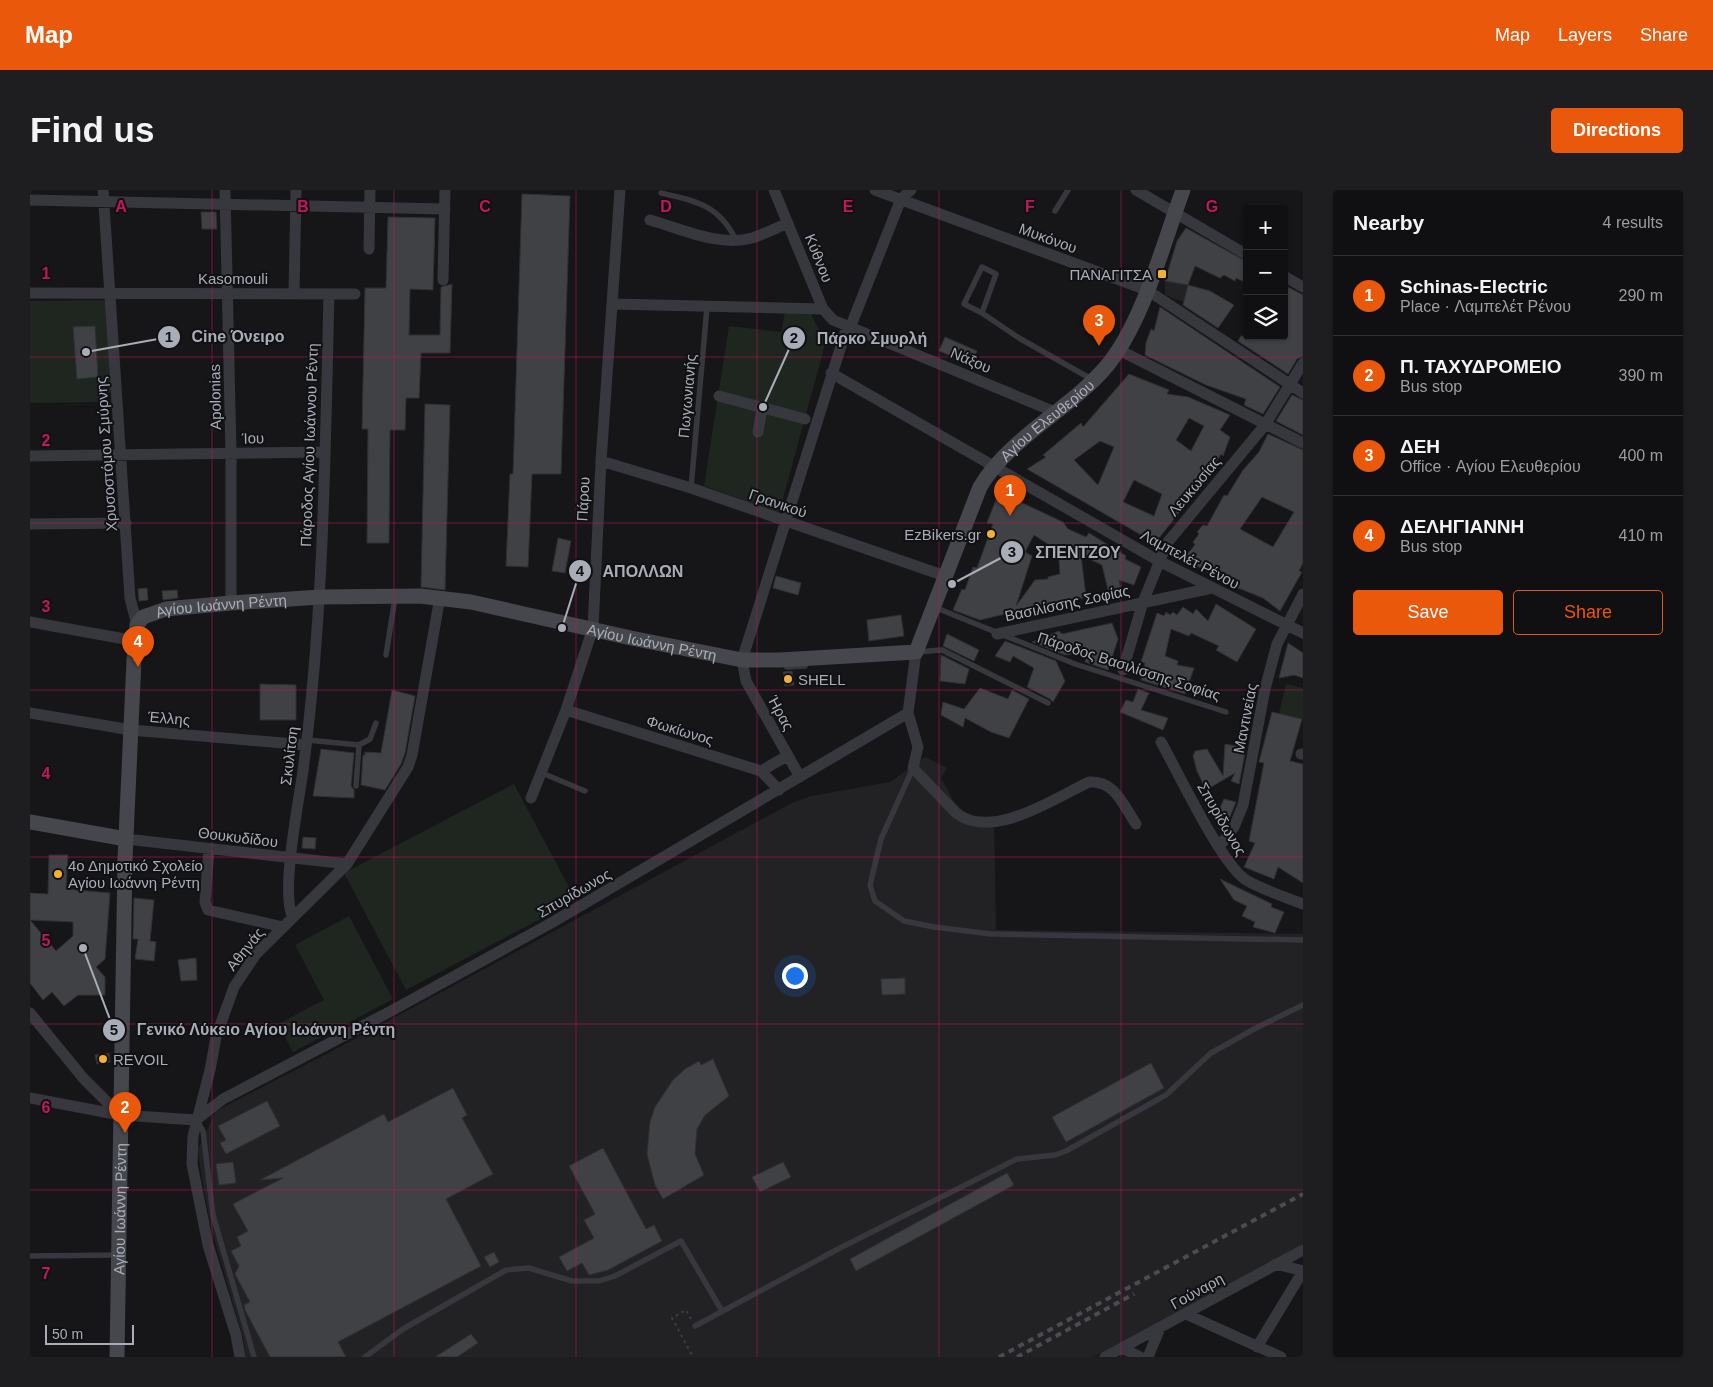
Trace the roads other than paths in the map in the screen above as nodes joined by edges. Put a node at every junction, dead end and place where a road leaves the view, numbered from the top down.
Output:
1 (225, 190) edge
2 (296, 190) edge
3 (370, 190) edge
4 (445, 190) edge
5 (620, 190) edge
6 (774, 190) edge
7 (875, 190) edge
8 (911, 190) edge
9 (1068, 190) edge
10 (1136, 190) edge
11 (1183, 190) edge
12 (661, 193) dead end
13 (104, 195) edge
14 (902, 199) junction
15 (30, 200) edge
16 (226, 204) junction
17 (296, 205) junction
18 (370, 207) junction
19 (444, 209) junction
20 (1055, 211) dead end
21 (1174, 214) junction
22 (650, 220) dead end
23 (788, 223) junction
24 (736, 240) junction
25 (369, 249) dead end
26 (1243, 253) edge
27 (1288, 278) edge
28 (442, 280) dead end
29 (1303, 287) edge
30 (1147, 290) junction
31 (110, 293) junction
32 (227, 293) junction
33 (30, 294) edge
34 (294, 294) junction
35 (329, 294) junction
36 (356, 294) dead end
37 (612, 304) junction
38 (708, 307) junction
39 (823, 309) junction
40 (982, 313) junction
41 (849, 327) junction
42 (1119, 350) junction
43 (1303, 363) edge
44 (831, 373) junction
45 (1093, 380) junction
46 (1290, 385) junction
47 (1303, 393) edge
48 (719, 396) dead end
49 (762, 408) junction
50 (1055, 412) junction
51 (805, 419) dead end
52 (1265, 425) junction
53 (758, 432) dead end
54 (1303, 443) edge
55 (325, 452) junction
56 (231, 453) junction
57 (121, 455) junction
58 (30, 456) edge
59 (601, 461) junction
60 (995, 466) junction
61 (691, 488) junction
62 (784, 521) junction
63 (30, 524) edge
64 (126, 524) junction
65 (1159, 561) junction
66 (945, 576) junction
67 (1212, 588) junction
68 (1303, 594) edge
69 (396, 595) junction
70 (320, 597) junction
71 (440, 597) junction
72 (1143, 602) junction
73 (231, 603) junction
74 (933, 607) junction
75 (30, 622) edge
76 (1286, 624) junction
77 (137, 625) junction
78 (593, 628) junction
79 (1303, 633) edge
80 (997, 634) junction
81 (136, 641) junction
82 (916, 652) junction
83 (386, 655) dead end
84 (742, 660) junction
85 (1124, 670) dead end
86 (1048, 702) dead end
87 (566, 710) junction
88 (1226, 712) dead end
89 (30, 713) edge
90 (908, 713) junction
91 (376, 723) dead end
92 (131, 730) junction
93 (1161, 742) dead end
94 (306, 743) junction
95 (359, 745) junction
96 (787, 756) junction
97 (913, 768) junction
98 (761, 771) junction
99 (542, 773) junction
100 (800, 777) junction
101 (356, 786) dead end
102 (779, 790) junction
103 (585, 791) dead end
104 (531, 798) dead end
105 (30, 822) edge
106 (1136, 824) dead end
107 (126, 840) junction
108 (1219, 847) junction
109 (209, 849) junction
110 (291, 859) junction
111 (347, 864) junction
112 (1303, 904) edge
113 (292, 917) junction
114 (283, 927) junction
115 (1303, 940) edge
116 (1303, 1005) edge
117 (30, 1013) edge
118 (30, 1098) edge
119 (120, 1115) junction
120 (196, 1120) junction
121 (1303, 1250) edge
122 (119, 1255) junction
123 (30, 1256) edge
124 (1276, 1264) junction
125 (1303, 1271) edge
126 (722, 1311) junction
127 (1186, 1314) junction
128 (695, 1326) dead end
129 (1160, 1328) junction
130 (1257, 1346) junction
131 (1122, 1348) junction
132 (117, 1357) edge
133 (240, 1357) edge
134 (254, 1357) edge
135 (365, 1357) edge
136 (1105, 1357) edge
137 (1140, 1357) edge
138 (1148, 1357) edge
139 (1280, 1357) edge

1 - 16 street, Apolonias
2 - 17 street
3 - 18 street
4 - 19 street
5 - 37 street, Πάρου
6 - 23 street, Κύθνου
7 - 14 street, Μυκόνου
8 - 14 street
9 - 20 lane
10 - 21 street
11 - 21 street, Αγίου Ελευθερίου
12 - 24 lane
13 - 15 street
13 - 16 street
13 - 31 street, Χρυσοστόμου Σμύρνης
14 - 30 street, Μυκόνου
14 - 41 street
16 - 17 street
16 - 32 street, Apolonias
17 - 18 street
17 - 34 street
18 - 19 street
18 - 25 street
19 - 28 street
21 - 26 street
21 - 30 street, Αγίου Ελευθερίου
22 - 24 street
23 - 24 street
23 - 39 street, Κύθνου
27 - 29 street
30 - 42 street, Αγίου Ελευθερίου
30 - 46 street, Μυκόνου
31 - 32 street, Kasomouli
31 - 33 street, Kasomouli
31 - 57 street, Χρυσοστόμου Σμύρνης
32 - 34 street, Kasomouli
32 - 56 street, Apolonias
34 - 35 street, Kasomouli
35 - 36 street, Kasomouli
35 - 55 street, Πάροδος Αγίου Ιωάννου Ρέντη
37 - 38 street
37 - 59 street, Πάρου
38 - 39 street
38 - 61 lane, Πωγωνιανής
39 - 41 street, Κύθνου
40 - 40 lane
40 - 45 lane
41 - 44 street
41 - 50 street, Νάξου
42 - 45 street, Αγίου Ελευθερίου
42 - 52 street
43 - 46 street, Λευκωσίας
44 - 60 street, Λαμπελέτ Ρένου
44 - 62 street
45 - 50 street, Αγίου Ελευθερίου
46 - 47 street, Μυκόνου
46 - 52 street, Λευκωσίας
48 - 49 street
49 - 51 street
49 - 53 street
50 - 60 street, Αγίου Ελευθερίου
52 - 54 street
52 - 65 street, Λευκωσίας
55 - 56 street, Ίου
55 - 70 street, Πάροδος Αγίου Ιωάννου Ρέντη
56 - 57 street, Ίου
56 - 73 street, Apolonias
57 - 58 street, Ίου
57 - 64 street, Χρυσοστόμου Σμύρνης
59 - 61 street, Γρανικού
59 - 78 street, Πάρου
60 - 65 street, Λαμπελέτ Ρένου
60 - 66 street, Αγίου Ελευθερίου
61 - 62 street, Γρανικού
62 - 66 street, Γρανικού
62 - 84 street
63 - 64 street
64 - 77 street, Χρυσοστόμου Σμύρνης
65 - 67 street, Λαμπελέτ Ρένου
65 - 72 street, Λευκωσίας
66 - 74 street, Αγίου Ελευθερίου
67 - 72 street, Βασιλίσσης Σοφίας
67 - 76 street, Λαμπελέτ Ρένου
68 - 76 street, Μαντινείας
69 - 70 street, Αγίου Ιωάννη Ρέντη
69 - 71 street, Αγίου Ιωάννη Ρέντη
69 - 83 lane
70 - 73 street, Αγίου Ιωάννη Ρέντη
70 - 94 street, Σκυλίτση
71 - 78 street, Αγίου Ιωάννη Ρέντη
71 - 111 street, Αθηνάς
72 - 80 street, Βασιλίσσης Σοφίας
72 - 85 street, Λευκωσίας
73 - 77 street, Αγίου Ιωάννη Ρέντη
74 - 80 lane, Βασιλίσσης Σοφίας
74 - 82 street, Αγίου Ελευθερίου
75 - 81 street
76 - 79 street, Λαμπελέτ Ρένου
76 - 108 street, Μαντινείας
77 - 81 street, Αγίου Ιωάννη Ρέντη
78 - 84 street, Αγίου Ιωάννη Ρέντη
78 - 87 street, Πάρου
80 - 88 lane, Πάροδος Βασιλίσσης Σοφίας
81 - 92 street, Αγίου Ιωάννη Ρέντη
82 - 84 street, Αγίου Ιωάννη Ρέντη
82 - 86 lane
82 - 90 street
84 - 96 street, Ήρας
87 - 98 street, Φωκίωνος
87 - 99 street, Πάρου
89 - 92 street, Έλλης
90 - 97 street
90 - 100 street, Σπυρίδωνος
91 - 95 lane
92 - 94 street, Έλλης
92 - 107 street, Αγίου Ιωάννη Ρέντη
93 - 108 street, Σπυρίδωνος
94 - 95 lane
94 - 110 street, Σκυλίτση
95 - 101 lane
96 - 98 street
96 - 100 street, Ήρας
97 - 106 street
97 - 115 lane
98 - 102 street, Φωκίωνος
99 - 103 lane
99 - 104 street, Πάρου
100 - 102 street, Σπυρίδωνος
102 - 120 street, Σπυρίδωνος
105 - 107 street
107 - 109 street, Θουκυδίδου
107 - 119 street, Αγίου Ιωάννη Ρέντη
108 - 112 street, Σπυρίδωνος
109 - 110 street, Θουκυδίδου
109 - 114 street
110 - 111 street, Θουκυδίδου
110 - 113 street, Σκυλίτση
111 - 113 street, Αθηνάς
113 - 114 street, Αθηνάς
114 - 120 street, Αθηνάς
116 - 126 lane
117 - 119 street
118 - 119 street
119 - 120 street
119 - 122 street, Αγίου Ιωάννη Ρέντη
120 - 133 street, Αθηνάς
120 - 134 lane
121 - 124 street, Γούναρη
122 - 123 lane
122 - 132 street, Αγίου Ιωάννη Ρέντη
124 - 125 street
124 - 127 street, Γούναρη
125 - 130 street
126 - 128 lane
126 - 135 lane
127 - 129 street, Γούναρη
127 - 130 street
129 - 131 street, Γούναρη
129 - 138 street
130 - 139 street
131 - 136 street, Γούναρη
131 - 137 street

